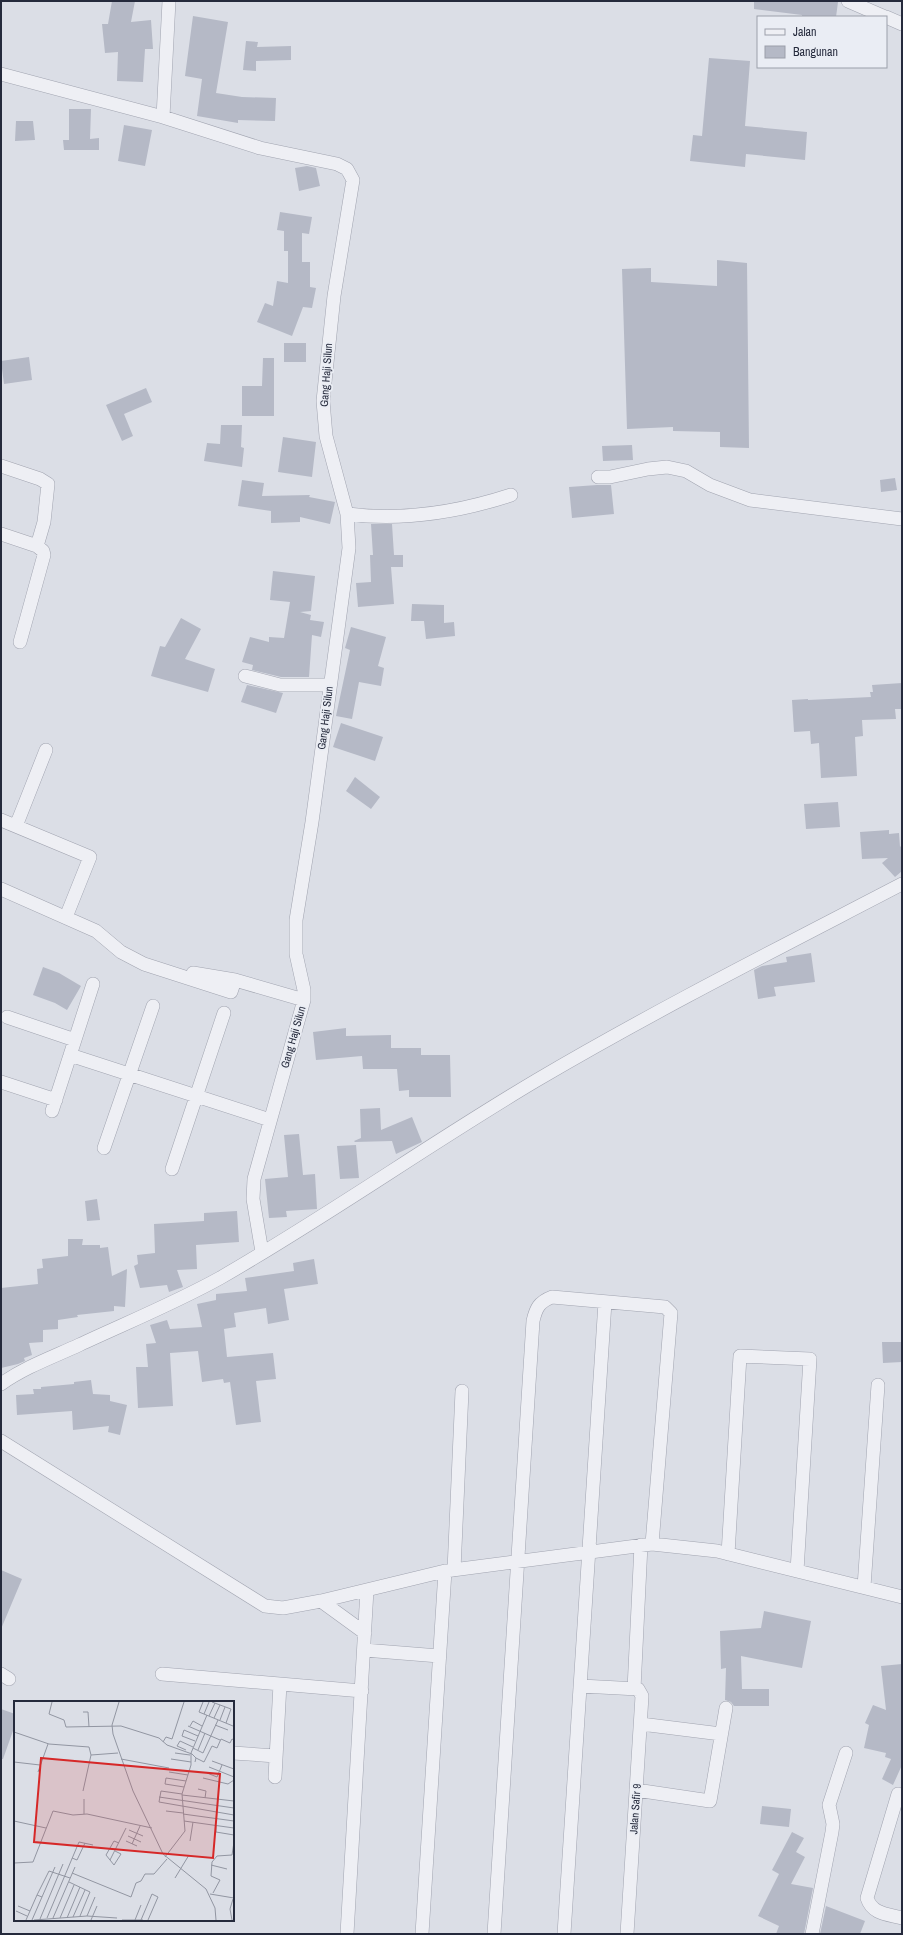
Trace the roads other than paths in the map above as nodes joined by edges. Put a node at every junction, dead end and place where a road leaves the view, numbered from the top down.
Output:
1 (169, 1) edge
2 (848, 1) edge
3 (883, 16) edge
4 (887, 18) edge
5 (902, 24) edge
6 (1, 74) edge
7 (162, 117) junction
8 (1, 466) edge
9 (598, 477) dead end
10 (511, 495) dead end
11 (347, 514) junction
12 (902, 519) edge
13 (1, 534) edge
14 (37, 546) junction
15 (20, 642) dead end
16 (245, 676) dead end
17 (329, 685) junction
18 (46, 750) dead end
19 (1, 820) edge
20 (16, 826) junction
21 (902, 884) edge
22 (1, 889) edge
23 (66, 917) junction
24 (93, 984) dead end
25 (304, 1000) junction
26 (153, 1006) dead end
27 (224, 1013) dead end
28 (7, 1017) dead end
29 (74, 1040) junction
30 (70, 1055) junction
31 (130, 1074) junction
32 (1, 1082) edge
33 (196, 1096) junction
34 (270, 1120) junction
35 (104, 1148) dead end
36 (172, 1169) dead end
37 (262, 1252) junction
38 (605, 1302) junction
39 (1, 1384) edge
40 (878, 1386) dead end
41 (462, 1391) dead end
42 (1, 1442) edge
43 (647, 1544) junction
44 (589, 1552) junction
45 (728, 1554) junction
46 (518, 1562) junction
47 (450, 1570) junction
48 (797, 1571) junction
49 (864, 1587) junction
50 (367, 1590) junction
51 (902, 1597) edge
52 (321, 1601) junction
53 (365, 1632) junction
54 (364, 1650) junction
55 (439, 1656) junction
56 (162, 1674) dead end
57 (280, 1684) junction
58 (581, 1686) junction
59 (634, 1689) junction
60 (362, 1691) junction
61 (726, 1708) dead end
62 (641, 1724) junction
63 (721, 1734) junction
64 (234, 1753) edge
65 (846, 1753) dead end
66 (276, 1756) junction
67 (275, 1777) dead end
68 (636, 1790) junction
69 (898, 1794) dead end
70 (902, 1918) edge
71 (347, 1934) edge
72 (422, 1934) edge
73 (494, 1934) edge
74 (564, 1934) edge
75 (627, 1934) edge
76 (812, 1934) edge

1 - 7 street
2 - 3 street
4 - 5 street
6 - 7 street
7 - 11 street, Gang Haji Silun
8 - 14 street
9 - 12 street
10 - 11 street
11 - 17 street, Gang Haji Silun
13 - 14 street
14 - 15 street
16 - 17 street
17 - 25 street, Gang Haji Silun
18 - 20 street
19 - 20 street
20 - 23 street
21 - 37 street
22 - 23 street
23 - 25 street
24 - 29 street
25 - 34 street, Gang Haji Silun
26 - 31 street
27 - 33 street
28 - 29 street
29 - 30 street
30 - 31 street
30 - 32 street
31 - 33 street
31 - 35 street
33 - 34 street
33 - 36 street
34 - 37 street, Gang Haji Silun
37 - 39 street
38 - 43 street
38 - 44 street
38 - 46 street
40 - 49 street
41 - 47 street
42 - 52 street
43 - 44 street
43 - 45 street
43 - 59 street
44 - 46 street
44 - 58 street
45 - 48 street
45 - 48 street
46 - 47 street
46 - 73 street
47 - 50 street
47 - 55 street
48 - 49 street
49 - 51 street
50 - 52 street
50 - 53 street
52 - 53 street
53 - 54 street
54 - 55 street
54 - 60 street
55 - 72 street
56 - 57 street
57 - 60 street
57 - 66 street
58 - 59 street
58 - 74 street
59 - 62 street, Jalan Safir 9
60 - 71 street
61 - 63 street
62 - 63 street
62 - 68 street, Jalan Safir 9
63 - 68 street
64 - 66 street
65 - 76 street
66 - 67 street
68 - 75 street, Jalan Safir 9
69 - 70 street

